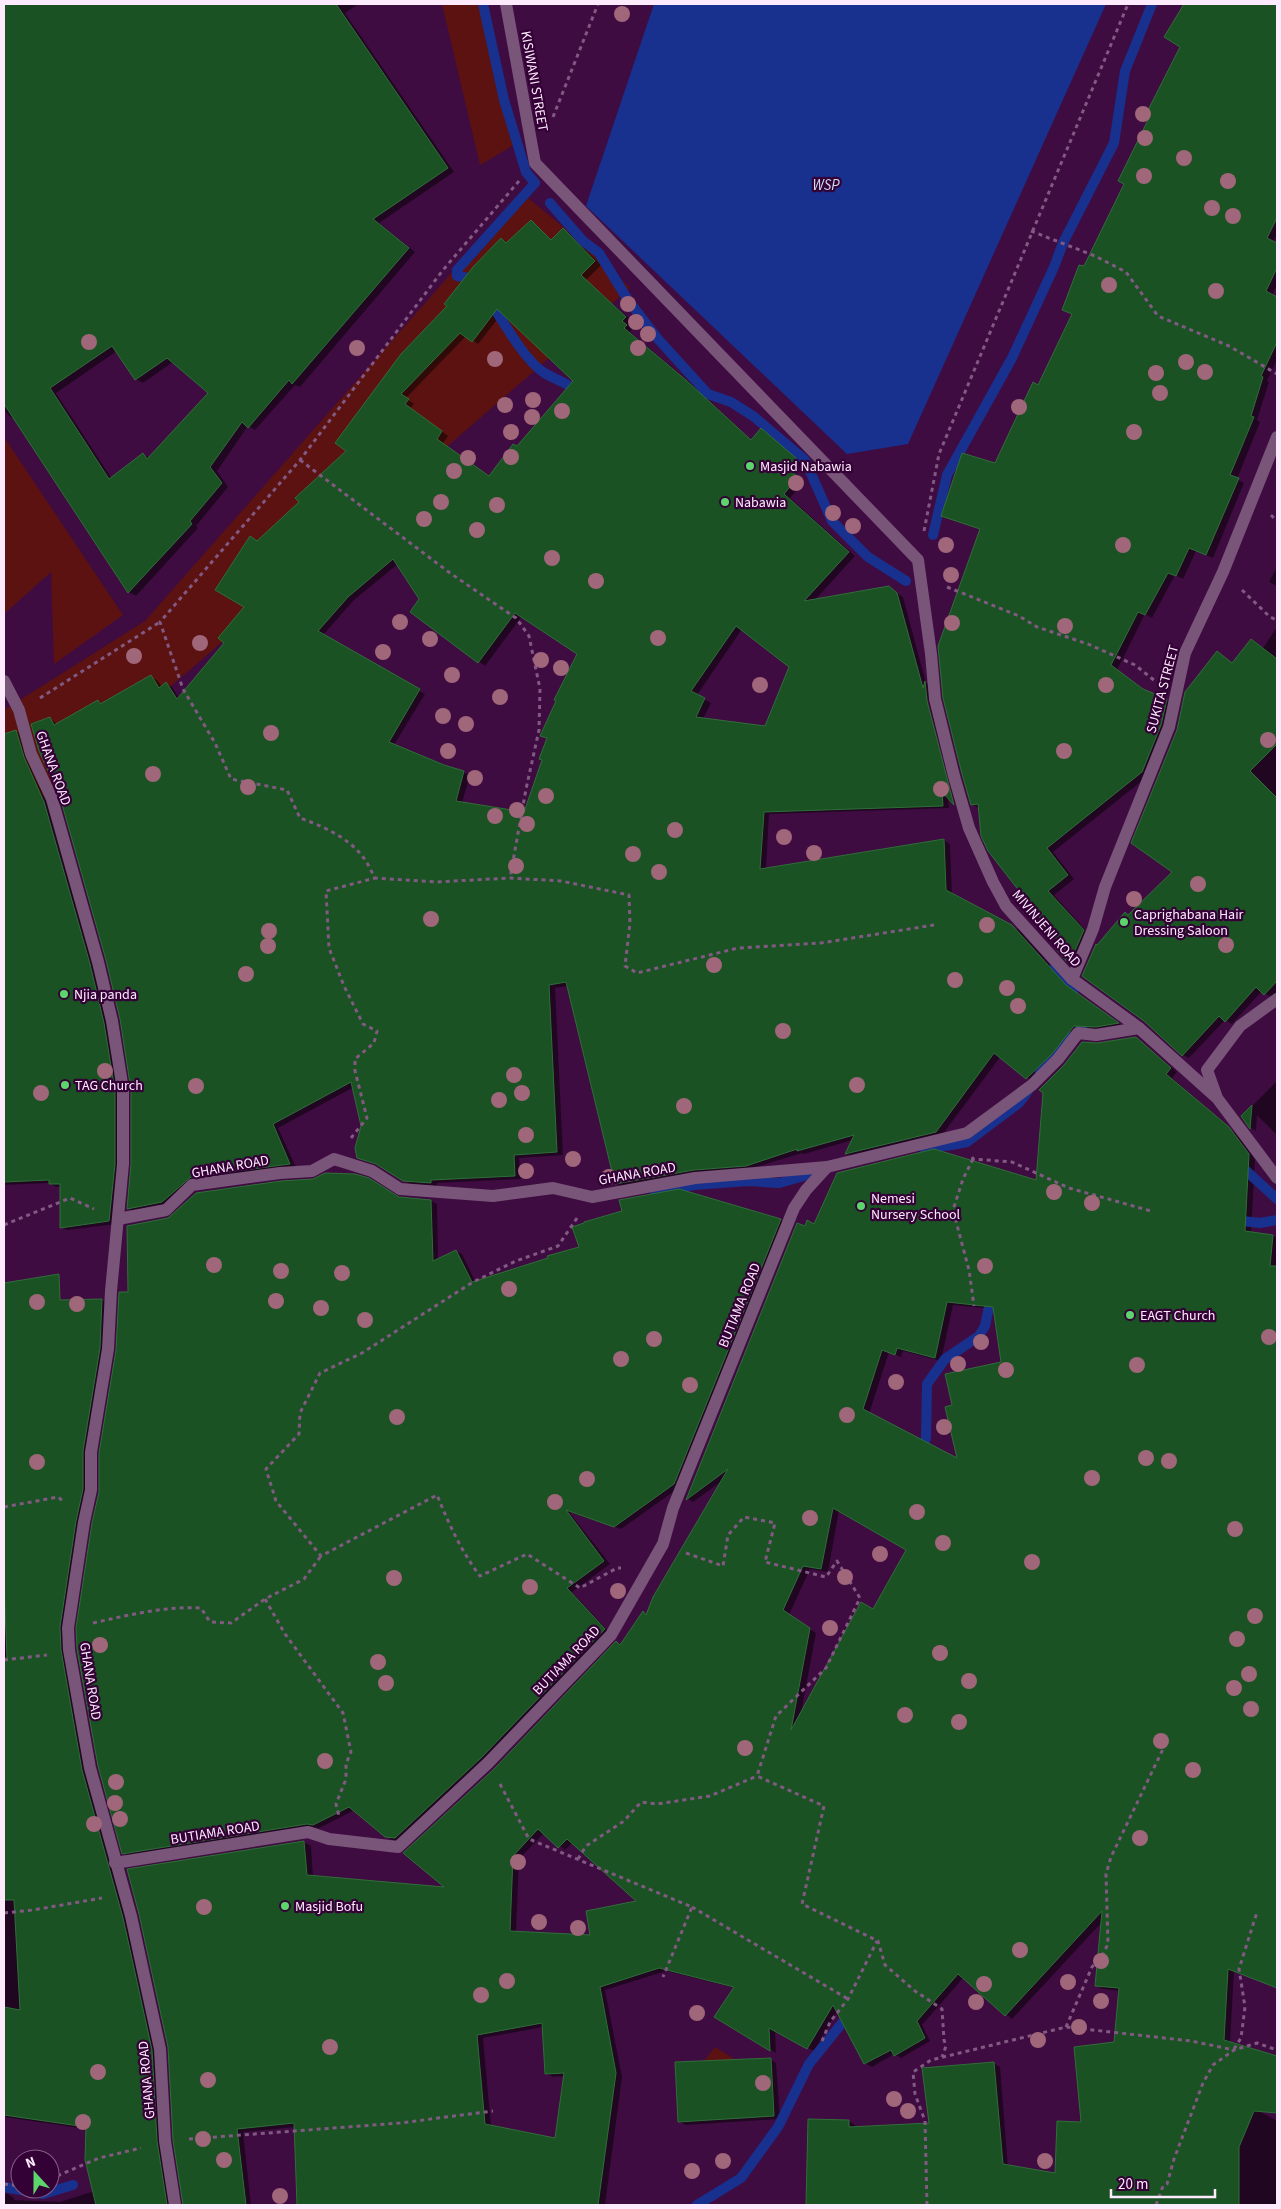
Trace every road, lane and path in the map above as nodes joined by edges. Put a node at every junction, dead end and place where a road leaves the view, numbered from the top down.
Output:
1 (506, 4) edge
2 (598, 4) edge
3 (1128, 4) edge
4 (552, 119) dead end
5 (535, 163) junction
6 (1031, 231) junction
7 (1277, 374) edge
8 (1277, 437) edge
9 (300, 460) junction
10 (918, 560) junction
11 (1223, 572) junction
12 (922, 590) junction
13 (1277, 620) edge
14 (160, 622) junction
15 (4, 681) edge
16 (1162, 686) dead end
17 (19, 710) junction
18 (375, 878) junction
19 (510, 878) junction
20 (934, 925) dead end
21 (1072, 979) junction
22 (1277, 998) edge
23 (1139, 1028) junction
24 (1217, 1098) junction
25 (967, 1133) junction
26 (346, 1144) dead end
27 (973, 1159) junction
28 (827, 1167) junction
29 (1277, 1178) edge
30 (592, 1197) junction
31 (1151, 1211) dead end
32 (118, 1219) junction
33 (4, 1225) edge
34 (974, 1306) dead end
35 (4, 1507) edge
36 (84, 1522) junction
37 (663, 1544) junction
38 (321, 1556) junction
39 (644, 1576) junction
40 (265, 1599) junction
41 (68, 1628) junction
42 (69, 1650) junction
43 (4, 1660) edge
44 (1163, 1749) dead end
45 (488, 1763) junction
46 (757, 1776) junction
47 (329, 1839) junction
48 (578, 1859) junction
49 (115, 1863) junction
50 (692, 1907) junction
51 (1257, 1912) dead end
52 (4, 1913) edge
53 (131, 1916) junction
54 (878, 1941) junction
55 (663, 1977) dead end
56 (848, 1999) junction
57 (1066, 2027) junction
58 (822, 2041) dead end
59 (1234, 2050) junction
60 (1277, 2050) edge
61 (942, 2057) junction
62 (493, 2111) dead end
63 (165, 2141) junction
64 (60, 2175) edge
65 (174, 2205) edge
66 (927, 2205) edge
67 (1156, 2205) edge

1 - 5 street, KISIWANI STREET
2 - 4 path
3 - 6 path
5 - 9 path
5 - 10 street
6 - 7 path
6 - 10 path
8 - 11 street, SUKITA STREET
9 - 14 path
9 - 19 path
10 - 12 street, MIVINJENI ROAD
11 - 13 path
11 - 21 street, SUKITA STREET
12 - 16 path
12 - 21 street, MIVINJENI ROAD
14 - 17 path
14 - 18 path
15 - 17 street, GHANA ROAD
17 - 32 street, GHANA ROAD
18 - 19 path
18 - 26 path
19 - 20 path
21 - 23 street, MIVINJENI ROAD
22 - 24 street
23 - 24 street, MIVINJENI ROAD
23 - 25 street, GHANA ROAD
24 - 29 street, MIVINJENI ROAD
25 - 27 path
25 - 28 street, GHANA ROAD
27 - 31 path
27 - 34 path
28 - 30 street, GHANA ROAD
28 - 37 street, BUTIAMA ROAD
30 - 32 street, GHANA ROAD
30 - 38 path
32 - 33 path
32 - 36 street, GHANA ROAD
35 - 36 path
36 - 41 street, GHANA ROAD
37 - 39 street, BUTIAMA ROAD
37 - 46 path
38 - 39 path
38 - 40 path
39 - 45 street, BUTIAMA ROAD
40 - 41 path
40 - 47 path
41 - 42 street, GHANA ROAD
42 - 43 path
42 - 49 street, GHANA ROAD
44 - 57 path
45 - 47 street, BUTIAMA ROAD
45 - 48 path
46 - 48 path
46 - 54 path
47 - 49 street, BUTIAMA ROAD
48 - 50 path
49 - 53 street, GHANA ROAD
50 - 55 path
50 - 56 path
51 - 59 path
52 - 53 path
53 - 63 street, GHANA ROAD
54 - 56 path
54 - 61 path
56 - 58 path
57 - 59 path
57 - 61 path
59 - 60 path
59 - 67 path
61 - 66 path
62 - 63 path
63 - 64 path
63 - 65 street, GHANA ROAD

